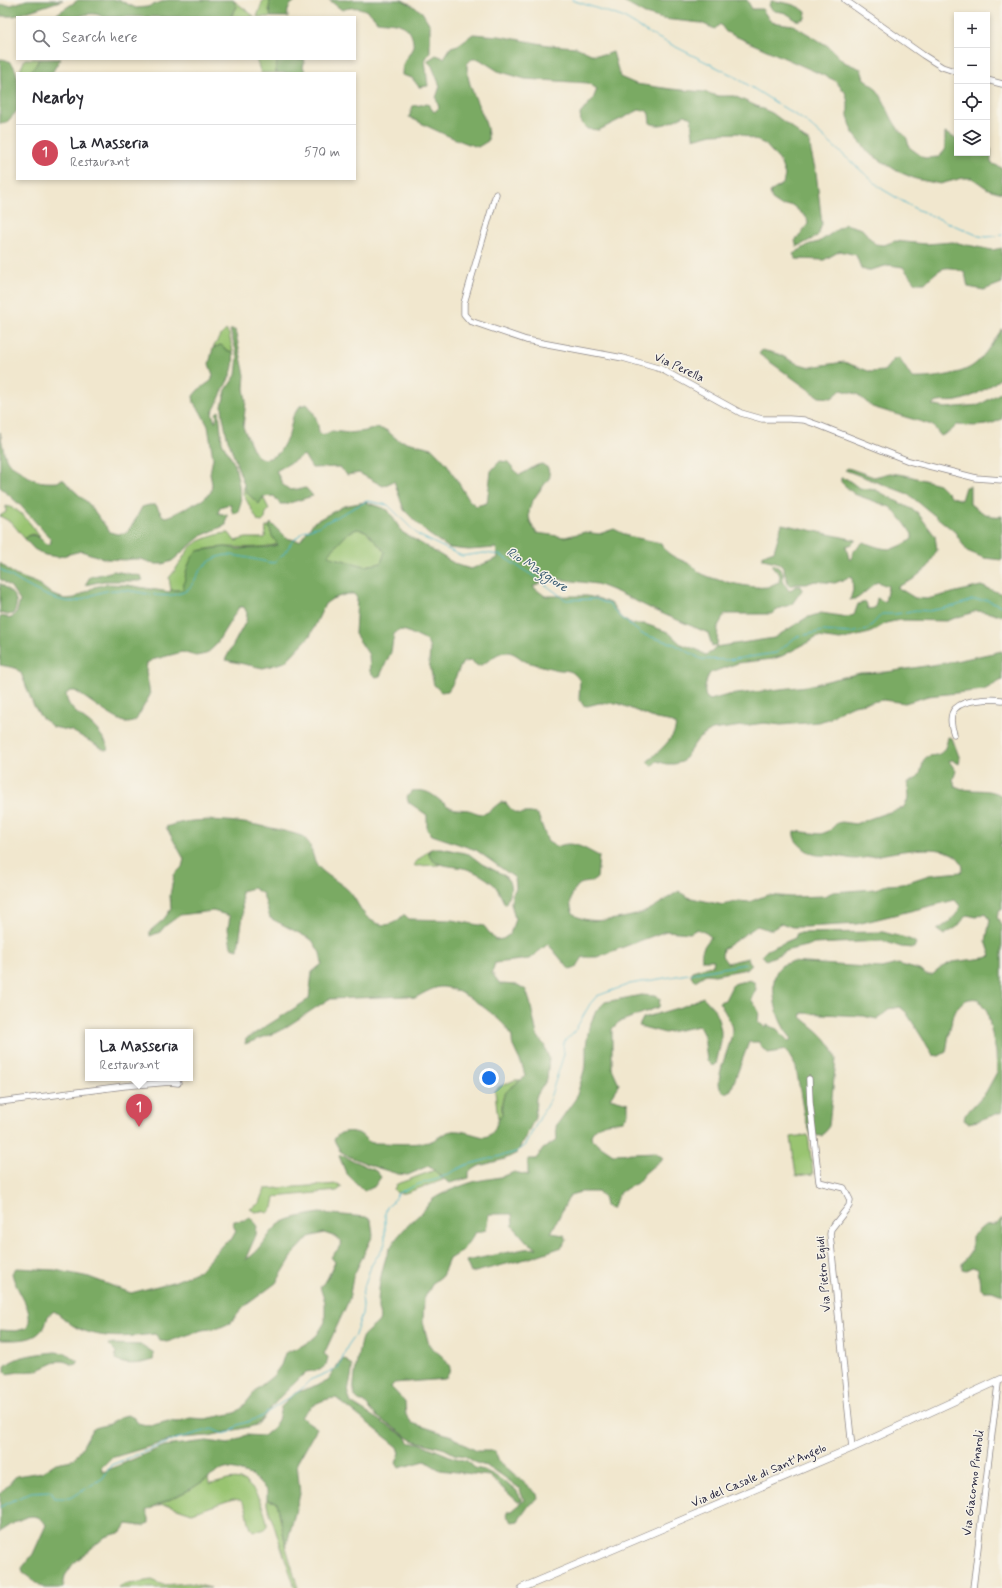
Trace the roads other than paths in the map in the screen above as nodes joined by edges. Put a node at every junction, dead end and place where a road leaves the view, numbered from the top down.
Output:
1 (845, 0) edge
2 (954, 71) edge
3 (990, 81) edge
4 (1002, 84) edge
5 (496, 194) dead end
6 (1002, 480) edge
7 (1002, 700) edge
8 (954, 734) dead end
9 (810, 1079) dead end
10 (178, 1083) dead end
11 (0, 1102) edge
12 (999, 1380) edge
13 (852, 1448) junction
14 (522, 1588) edge
15 (972, 1588) edge

1 - 2 street
3 - 4 street
5 - 6 street, Via Perella
7 - 8 street
9 - 13 street, Via Pietro Egidi
10 - 11 street
12 - 13 main road, Via del Casale di Sant'Angelo
12 - 15 street, Via Giacomo Pinaroli
13 - 14 main road, Via del Casale di Sant'Angelo

